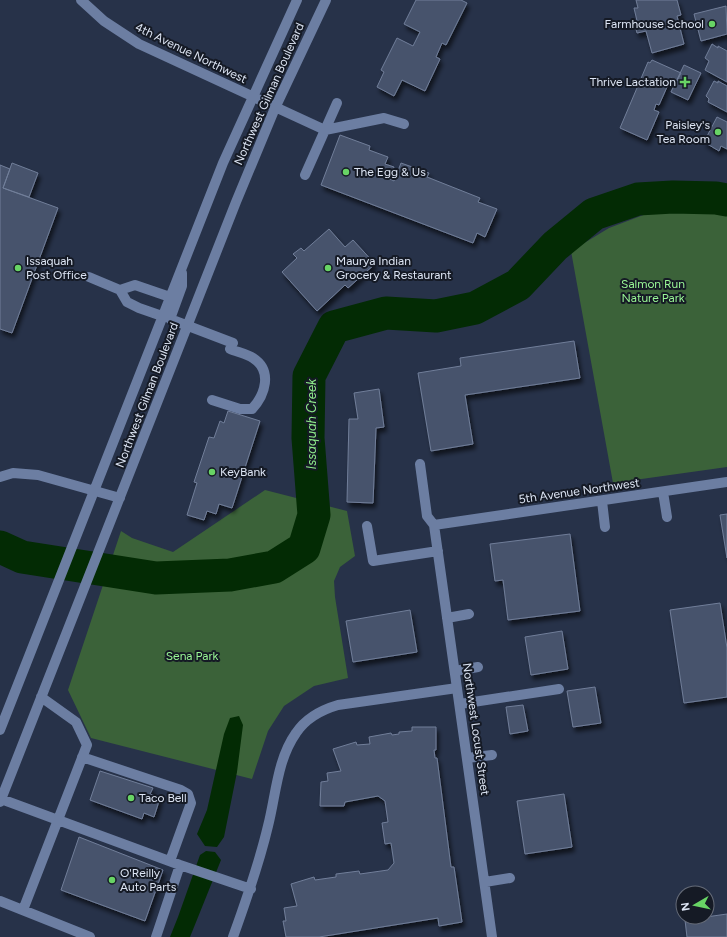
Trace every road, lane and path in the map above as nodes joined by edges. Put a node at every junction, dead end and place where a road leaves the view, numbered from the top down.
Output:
1 (81, 0) edge
2 (297, 0) edge
3 (326, 0) edge
4 (252, 97) junction
5 (337, 103) dead end
6 (275, 108) junction
7 (404, 124) dead end
8 (324, 130) junction
9 (305, 175) dead end
10 (183, 265) junction
11 (89, 277) dead end
12 (120, 290) junction
13 (170, 297) junction
14 (162, 316) junction
15 (188, 325) junction
16 (212, 400) dead end
17 (420, 464) dead end
18 (0, 477) edge
19 (727, 482) edge
20 (94, 490) junction
21 (663, 492) junction
22 (120, 498) junction
23 (602, 501) junction
24 (667, 517) dead end
25 (434, 525) junction
26 (367, 526) dead end
27 (605, 527) dead end
28 (438, 551) junction
29 (469, 614) dead end
30 (447, 618) junction
31 (478, 667) dead end
32 (455, 671) junction
33 (457, 688) junction
34 (559, 689) dead end
35 (41, 697) junction
36 (460, 704) junction
37 (0, 730) edge
38 (492, 755) dead end
39 (82, 757) junction
40 (467, 758) junction
41 (1, 800) edge
42 (58, 820) junction
43 (170, 861) junction
44 (180, 865) junction
45 (510, 878) dead end
46 (484, 882) junction
47 (250, 889) junction
48 (0, 901) edge
49 (23, 910) junction
50 (90, 937) edge
51 (156, 937) edge
52 (233, 937) edge
53 (492, 937) edge

1 - 4 street, 4th Avenue Northwest
2 - 4 street, Northwest Gilman Boulevard
3 - 6 street, Northwest Gilman Boulevard
4 - 6 street, 4th Avenue Northwest
4 - 10 street, Northwest Gilman Boulevard
5 - 8 street
6 - 8 street, 4th Avenue Northwest
6 - 15 street, Northwest Gilman Boulevard
7 - 8 street
8 - 9 street
10 - 13 street, Northwest Gilman Boulevard
10 - 15 street
11 - 12 street
12 - 13 street
12 - 14 street
13 - 14 street, Northwest Gilman Boulevard
14 - 20 street, Northwest Gilman Boulevard
15 - 16 street
15 - 22 street, Northwest Gilman Boulevard
17 - 25 street, Northwest Locust Street
18 - 20 street
19 - 21 street, 5th Avenue Northwest
20 - 22 street
20 - 37 street, Northwest Gilman Boulevard
21 - 23 street, 5th Avenue Northwest
21 - 24 street
22 - 35 street, Northwest Gilman Boulevard
23 - 25 street, 5th Avenue Northwest
23 - 27 street
25 - 28 street, Northwest Locust Street
26 - 28 street
28 - 30 street, Northwest Locust Street
29 - 30 street
30 - 32 street, Northwest Locust Street
31 - 32 street
32 - 33 street, Northwest Locust Street
33 - 36 street, Northwest Locust Street
33 - 47 street
34 - 36 street
35 - 39 street
35 - 41 street, Northwest Gilman Boulevard
36 - 40 street, Northwest Locust Street
38 - 40 street
39 - 42 street
39 - 43 street
40 - 46 street, Northwest Locust Street
41 - 42 street
42 - 43 street
42 - 49 street
43 - 44 street
44 - 47 street
44 - 51 street
45 - 46 street
46 - 53 street, Northwest Locust Street
47 - 52 street
48 - 49 street
49 - 50 street

